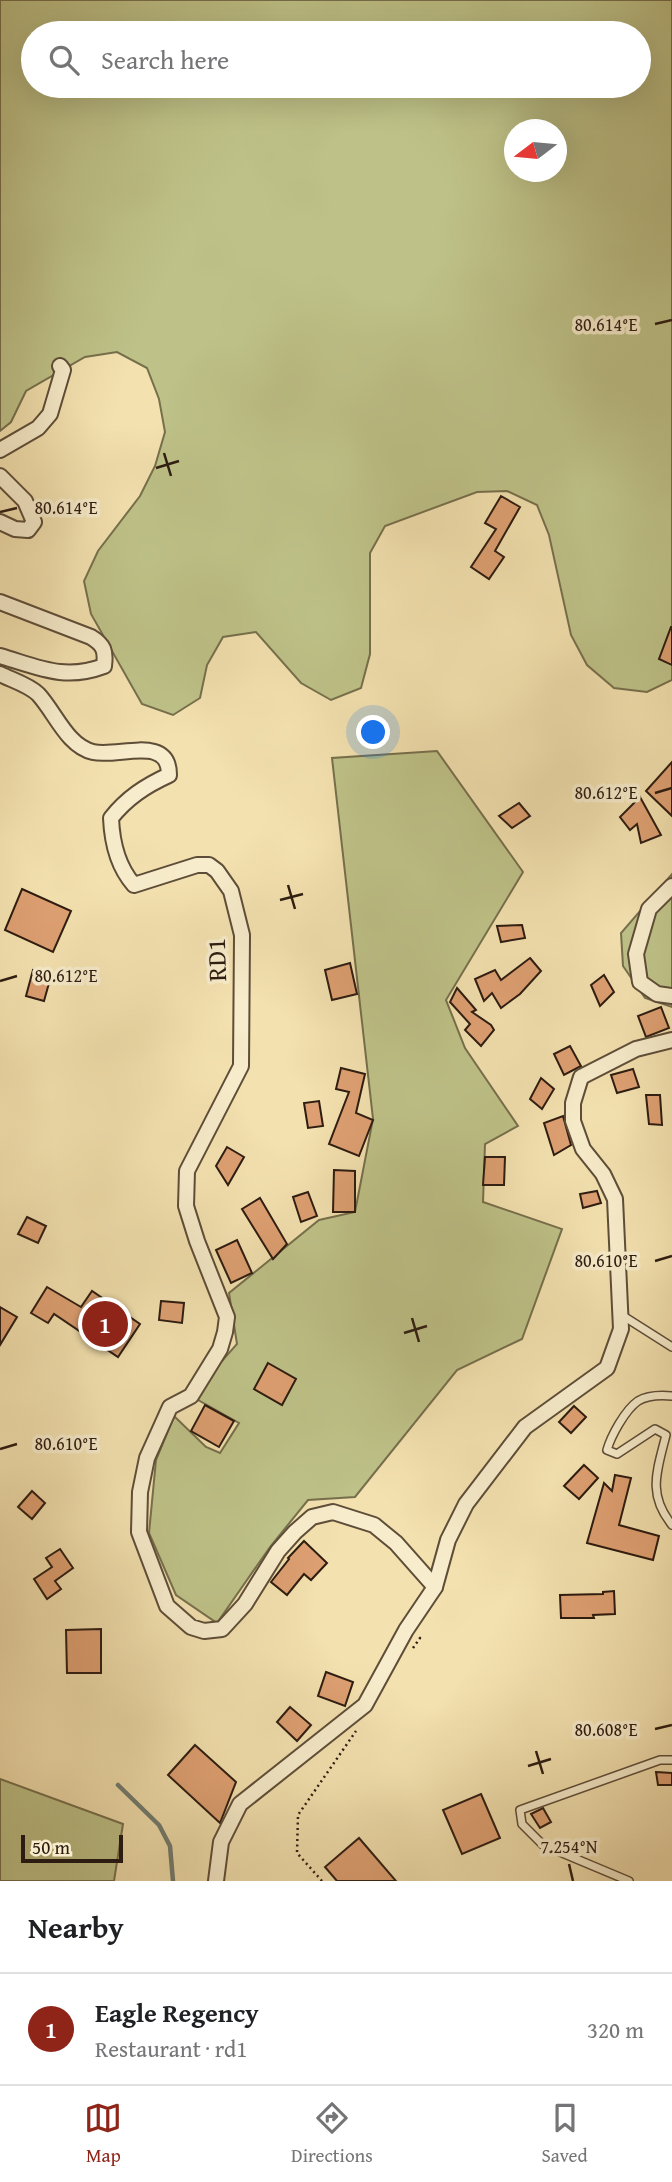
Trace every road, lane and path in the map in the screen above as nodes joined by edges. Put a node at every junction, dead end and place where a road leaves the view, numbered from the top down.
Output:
1 (60, 366) dead end
2 (0, 450) edge
3 (0, 476) edge
4 (0, 522) edge
5 (0, 602) edge
6 (0, 656) edge
7 (0, 674) edge
8 (672, 886) edge
9 (672, 996) edge
10 (672, 1040) edge
11 (619, 1314) junction
12 (672, 1347) edge
13 (672, 1396) edge
14 (672, 1525) edge
15 (435, 1587) junction
16 (405, 1630) junction
17 (412, 1649) dead end
18 (359, 1726) dead end
19 (672, 1760) edge
20 (216, 1881) edge
21 (322, 1881) edge
22 (629, 1881) edge

1 - 2 street
3 - 4 street
5 - 6 street
7 - 15 street, RD1
8 - 9 street
10 - 11 street
11 - 12 lane
11 - 15 street
13 - 14 lane
15 - 16 street
16 - 17 path
16 - 20 street
18 - 21 path
19 - 22 lane

